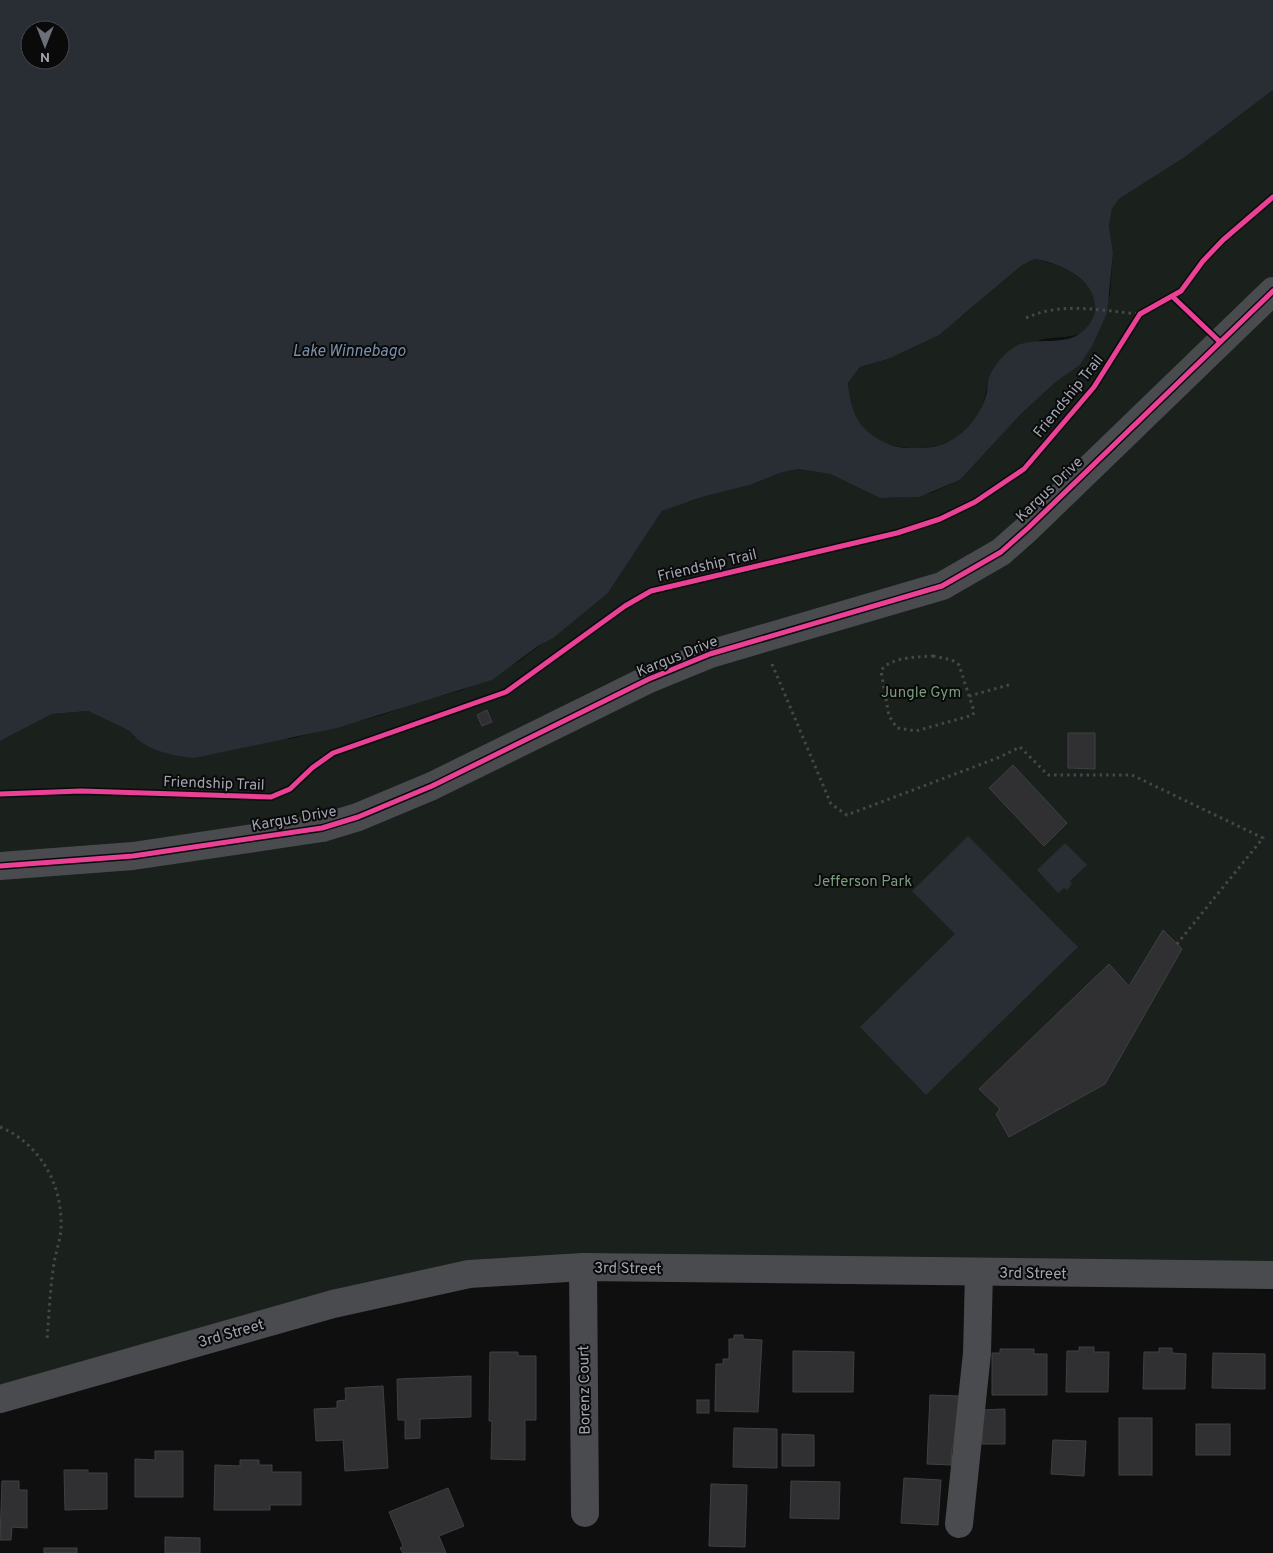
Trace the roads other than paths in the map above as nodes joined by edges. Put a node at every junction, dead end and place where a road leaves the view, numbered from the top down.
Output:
1 (1273, 291) edge
2 (0, 866) edge
3 (583, 1267) junction
4 (979, 1272) junction
5 (1273, 1275) edge
6 (0, 1400) edge
7 (585, 1513) dead end
8 (959, 1524) dead end

1 - 2 street, Kargus Drive
3 - 4 street, 3rd Street
3 - 6 street, 3rd Street
3 - 7 street, Borenz Court
4 - 5 street, 3rd Street
4 - 8 street

